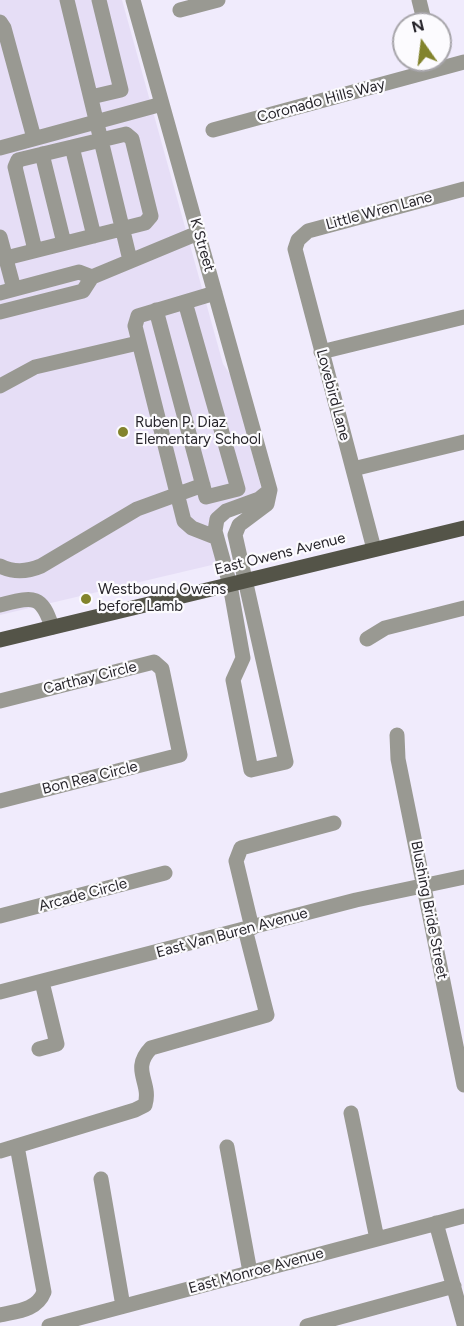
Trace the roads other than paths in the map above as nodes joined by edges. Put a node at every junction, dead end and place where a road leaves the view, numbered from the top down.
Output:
1 (67, 0) edge
2 (99, 0) edge
3 (133, 0) edge
4 (218, 0) edge
5 (180, 10) dead end
6 (0, 22) edge
7 (412, 72) edge
8 (91, 97) junction
9 (162, 104) junction
10 (97, 121) junction
11 (213, 130) dead end
12 (34, 138) junction
13 (101, 140) junction
14 (72, 147) junction
15 (0, 148) edge
16 (42, 154) junction
17 (464, 189) edge
18 (123, 229) junction
19 (198, 233) junction
20 (94, 236) junction
21 (0, 237) edge
22 (298, 240) joint
23 (64, 243) junction
24 (35, 250) junction
25 (6, 258) junction
26 (130, 260) junction
27 (92, 277) junction
28 (7, 291) edge
29 (215, 293) junction
30 (185, 302) junction
31 (156, 310) junction
32 (0, 312) edge
33 (464, 317) edge
34 (138, 343) junction
35 (321, 352) junction
36 (0, 386) edge
37 (464, 442) edge
38 (353, 470) junction
39 (203, 485) junction
40 (270, 490) junction
41 (177, 493) junction
42 (464, 528) edge
43 (215, 537) junction
44 (374, 549) junction
45 (0, 566) edge
46 (246, 581) junction
47 (230, 585) junction
48 (0, 604) edge
49 (464, 608) edge
50 (52, 627) junction
51 (367, 639) dead end
52 (0, 640) edge
53 (0, 701) edge
54 (397, 735) dead end
55 (180, 755) joint
56 (0, 801) edge
57 (334, 823) dead end
58 (165, 873) dead end
59 (464, 877) edge
60 (424, 886) junction
61 (0, 916) edge
62 (248, 928) junction
63 (42, 982) junction
64 (0, 992) edge
65 (39, 1049) dead end
66 (464, 1085) edge
67 (351, 1113) dead end
68 (17, 1146) junction
69 (227, 1147) dead end
70 (0, 1151) edge
71 (101, 1179) dead end
72 (464, 1216) edge
73 (436, 1223) junction
74 (377, 1239) junction
75 (250, 1272) junction
76 (454, 1286) junction
77 (123, 1306) junction
78 (0, 1315) edge
79 (464, 1324) edge
80 (49, 1326) edge
81 (307, 1326) edge

1 - 8 street
2 - 8 street
3 - 9 street, K Street
4 - 5 street
6 - 12 street
7 - 11 street, Coronado Hills Way
8 - 10 street
9 - 10 street
9 - 19 street, K Street
10 - 12 street
10 - 13 street
12 - 15 street
13 - 14 street
13 - 18 street
13 - 18 street
14 - 16 street
14 - 20 street
16 - 23 street
16 - 24 street
17 - 22 street, Little Wren Lane
18 - 20 street
18 - 26 street
19 - 26 street
19 - 29 street, K Street
20 - 23 street
21 - 25 street
22 - 35 street, Lovebird Lane
23 - 24 street
24 - 25 street
25 - 28 street
26 - 27 street
27 - 28 street
27 - 32 street
29 - 30 street
29 - 40 street, K Street
30 - 31 street
30 - 39 street
31 - 34 street
31 - 39 street
33 - 35 street
34 - 36 street
34 - 41 street
35 - 38 street, Lovebird Lane
37 - 38 street
38 - 44 street, Lovebird Lane
39 - 41 street
40 - 43 street
40 - 46 street
41 - 43 street
41 - 45 street
42 - 44 main road, East Owens Avenue
43 - 47 street
44 - 46 main road, East Owens Avenue
46 - 47 main road, East Owens Avenue
46 - 47 street
47 - 50 main road, East Owens Avenue
48 - 50 street
49 - 51 street
50 - 52 main road, East Owens Avenue
53 - 55 street, Carthay Circle
54 - 60 street, Blushing Bride Street
55 - 56 street, Bon Rea Circle
57 - 62 street
58 - 61 street, Arcade Circle
59 - 60 street, East Van Buren Avenue
60 - 62 street, East Van Buren Avenue
60 - 66 street, Blushing Bride Street
62 - 63 street, East Van Buren Avenue
62 - 68 street
63 - 64 street, East Van Buren Avenue
63 - 65 street
67 - 74 street
68 - 70 street
68 - 78 street
69 - 75 street
71 - 77 street
72 - 73 street, East Monroe Avenue
73 - 74 street, East Monroe Avenue
73 - 76 street
74 - 75 street, East Monroe Avenue
75 - 77 street, East Monroe Avenue
76 - 79 street
76 - 81 street
77 - 80 street, East Monroe Avenue

